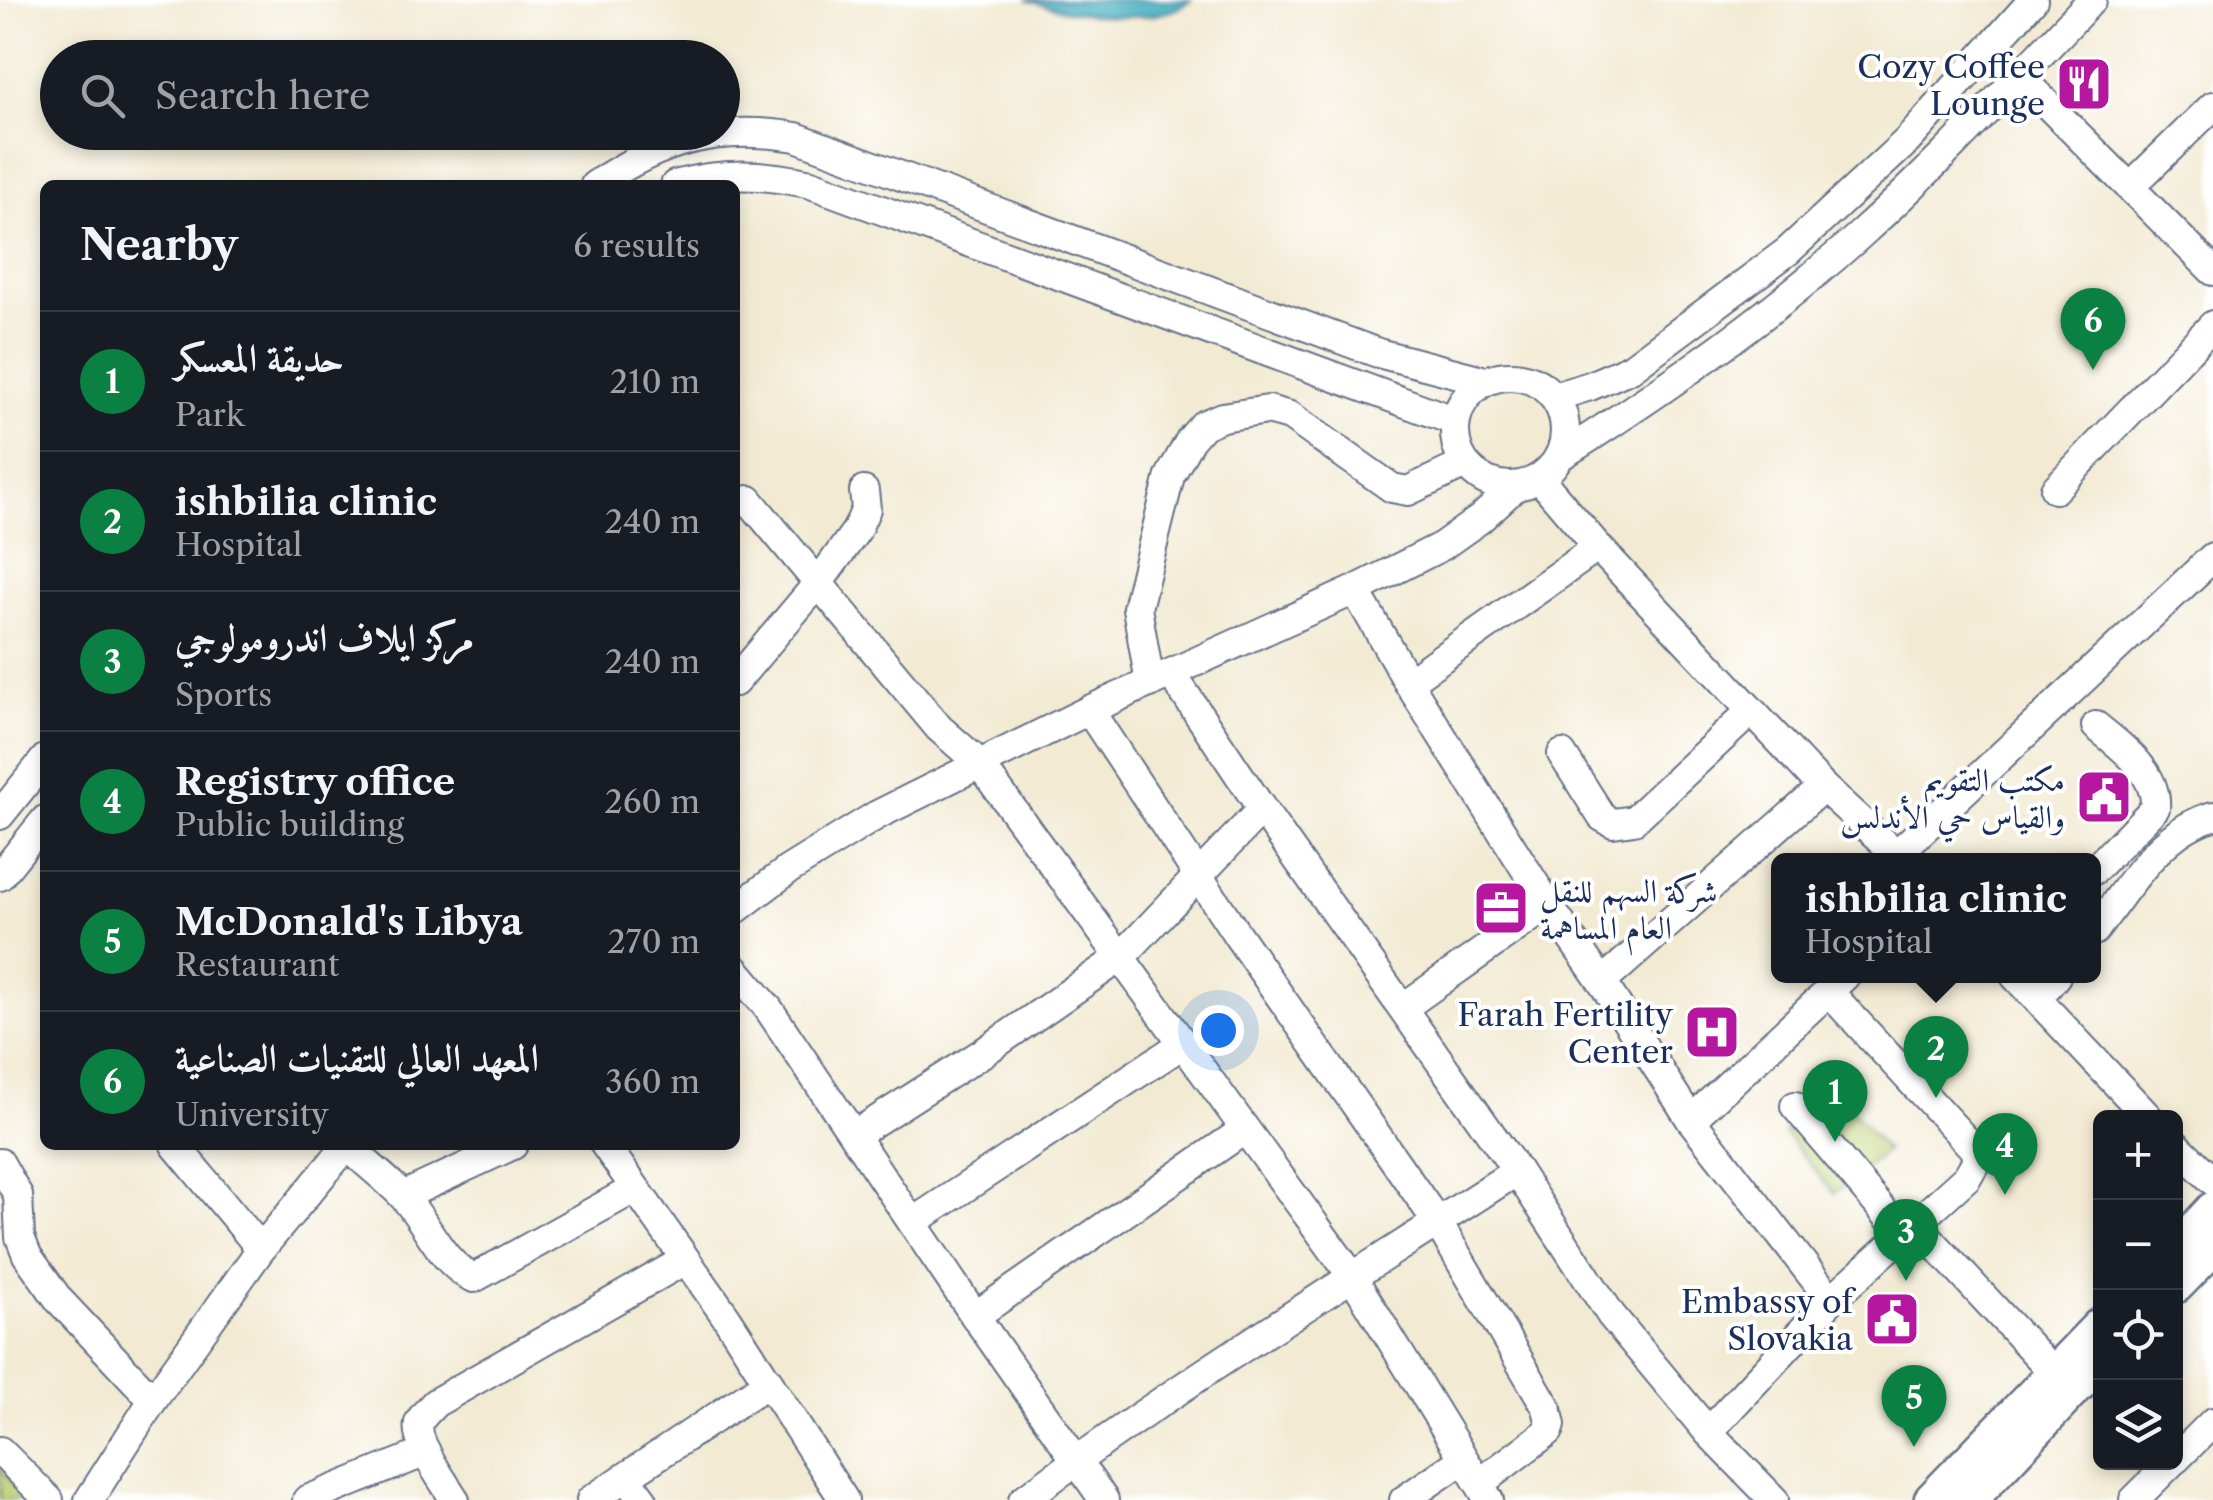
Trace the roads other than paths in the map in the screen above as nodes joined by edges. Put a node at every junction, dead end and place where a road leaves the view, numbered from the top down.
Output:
1 (2033, 0) edge
2 (2092, 0) edge
3 (2018, 76) junction
4 (2213, 106) edge
5 (740, 133) edge
6 (656, 150) edge
7 (602, 180) edge
8 (699, 180) edge
9 (2130, 188) junction
10 (2213, 271) edge
11 (2213, 325) edge
12 (1486, 381) junction
13 (1554, 396) junction
14 (1456, 421) junction
15 (1559, 457) junction
16 (1465, 464) junction
17 (1527, 482) junction
18 (2055, 489) dead end
19 (864, 490) dead end
20 (749, 500) dead end
21 (1598, 546) junction
22 (2213, 557) edge
23 (819, 582) junction
24 (1355, 590) junction
25 (740, 676) edge
26 (1161, 678) junction
27 (1408, 682) junction
28 (1090, 710) junction
29 (1752, 711) junction
30 (2096, 726) dead end
31 (1562, 754) dead end
32 (979, 763) junction
33 (40, 765) edge
34 (1823, 787) junction
35 (1262, 809) junction
36 (0, 815) edge
37 (2213, 816) edge
38 (40, 826) edge
39 (1896, 853) edge
40 (1904, 853) edge
41 (2101, 863) edge
42 (0, 876) edge
43 (1198, 878) junction
44 (1548, 905) junction
45 (740, 906) edge
46 (2101, 922) edge
47 (1121, 957) junction
48 (740, 976) edge
49 (1602, 982) junction
50 (2022, 983) edge
51 (2050, 983) edge
52 (1837, 984) edge
53 (2037, 999) junction
54 (1404, 1007) junction
55 (1184, 1044) junction
56 (1795, 1106) dead end
57 (2141, 1110) edge
58 (1690, 1120) junction
59 (1244, 1130) junction
60 (854, 1136) junction
61 (179, 1150) edge
62 (343, 1150) edge
63 (352, 1150) edge
64 (502, 1150) edge
65 (608, 1150) edge
66 (2183, 1152) edge
67 (0, 1162) edge
68 (1517, 1171) junction
69 (2213, 1181) edge
70 (634, 1188) junction
71 (403, 1196) junction
72 (2213, 1210) edge
73 (913, 1222) junction
74 (1438, 1223) junction
75 (1908, 1227) junction
76 (2183, 1242) edge
77 (2213, 1247) edge
78 (261, 1248) junction
79 (685, 1260) junction
80 (1352, 1276) junction
81 (2183, 1278) edge
82 (1830, 1300) junction
83 (975, 1316) junction
84 (2093, 1333) edge
85 (2093, 1368) edge
86 (2054, 1373) junction
87 (769, 1382) junction
88 (153, 1400) junction
89 (2211, 1427) edge
90 (1708, 1432) junction
91 (0, 1451) edge
92 (426, 1452) junction
93 (2183, 1453) edge
94 (1077, 1460) junction
95 (1462, 1460) junction
96 (2165, 1470) edge
97 (634, 1489) edge
98 (1485, 1492) edge
99 (49, 1500) edge
100 (89, 1500) edge
101 (307, 1500) edge
102 (456, 1500) edge
103 (591, 1500) edge
104 (844, 1500) edge
105 (1023, 1500) edge
106 (1104, 1500) edge
107 (1404, 1500) edge
108 (1774, 1500) edge
109 (1932, 1500) edge
110 (1969, 1500) edge
111 (2134, 1500) edge

1 - 13 street
2 - 3 street
3 - 9 street
3 - 15 street
4 - 9 street
5 - 12 street
6 - 7 street
8 - 14 street
9 - 10 street
11 - 18 street
12 - 13 street
12 - 14 street
13 - 15 street
14 - 16 street
15 - 17 street
16 - 17 street
16 - 26 street
17 - 21 street
17 - 24 street
19 - 23 street
20 - 23 street
21 - 27 street
21 - 29 street
22 - 40 street
23 - 25 street
23 - 32 street
24 - 26 street
24 - 27 street
26 - 28 street
26 - 35 street
27 - 44 street
28 - 32 street
28 - 43 street
29 - 31 street
29 - 34 street
30 - 41 street
32 - 45 street
32 - 47 street
33 - 36 street
34 - 39 street
34 - 49 street
35 - 43 street
35 - 54 street
37 - 46 street
38 - 42 street
43 - 47 street
43 - 74 street
44 - 49 street
44 - 54 street
47 - 55 street
47 - 60 street
48 - 60 street
49 - 58 street
50 - 53 street
51 - 53 street
52 - 58 street
52 - 75 street
53 - 57 street
54 - 68 street
55 - 59 street
55 - 73 street
56 - 75 street
58 - 82 street
59 - 80 street
59 - 83 street
60 - 73 street
61 - 78 street
62 - 78 street
63 - 71 street
64 - 71 street
65 - 70 street
66 - 69 street
67 - 88 street
68 - 74 street
68 - 90 street
70 - 71 street
70 - 79 street
72 - 76 main road
73 - 83 street
74 - 80 street
74 - 98 street
75 - 82 street
75 - 86 street
77 - 81 main road
78 - 88 street
79 - 87 street
79 - 92 street
80 - 94 street
80 - 95 street
82 - 90 street
83 - 94 street
84 - 86 main road
85 - 110 main road
86 - 109 main road
87 - 97 street
87 - 104 street
88 - 100 street
89 - 93 street
90 - 108 street
91 - 99 street
92 - 101 street
92 - 102 street
94 - 105 street
94 - 106 street
95 - 98 street
95 - 107 street
96 - 111 street
97 - 103 street

